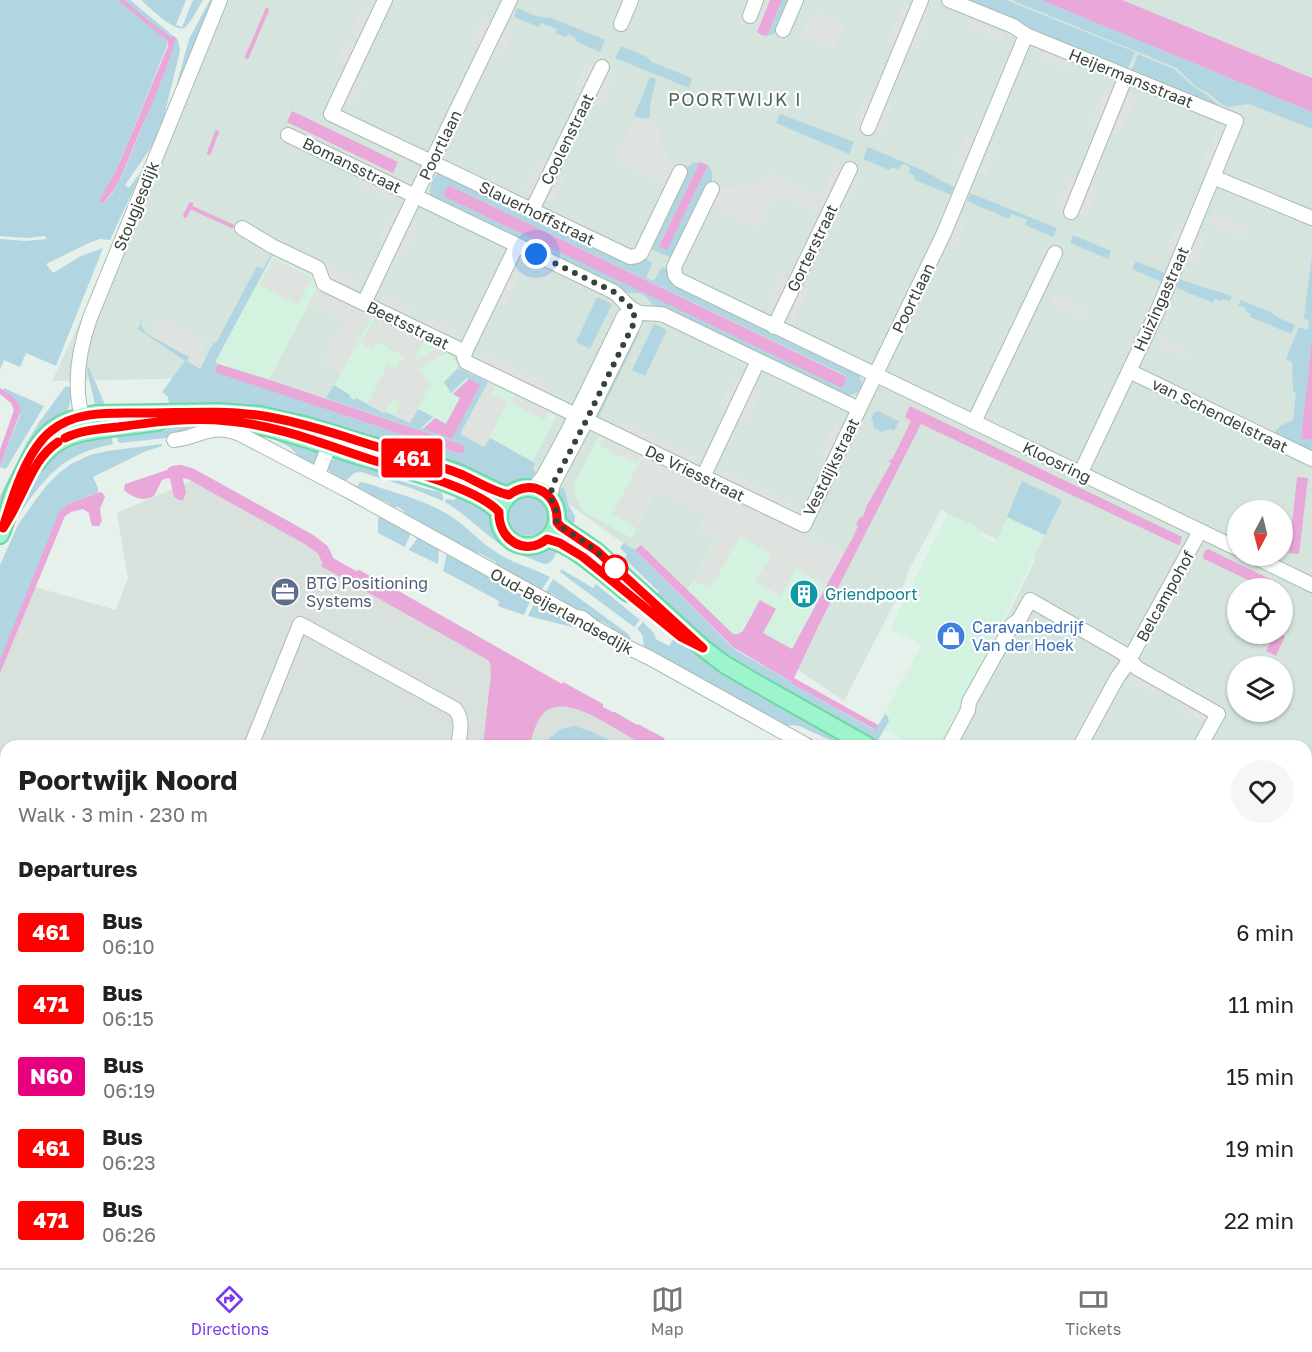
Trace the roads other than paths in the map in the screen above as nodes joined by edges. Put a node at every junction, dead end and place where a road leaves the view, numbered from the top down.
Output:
1 (220, 0) edge
2 (385, 0) edge
3 (510, 0) edge
4 (631, 0) edge
5 (756, 0) edge
6 (796, 0) edge
7 (921, 0) edge
8 (949, 0) edge
9 (750, 16) dead end
10 (621, 24) dead end
11 (783, 30) dead end
12 (1026, 34) junction
13 (602, 67) dead end
14 (1126, 76) junction
15 (1236, 121) joint
16 (868, 128) dead end
17 (288, 135) dead end
18 (432, 162) junction
19 (850, 169) dead end
20 (680, 172) dead end
21 (1213, 177) junction
22 (712, 189) dead end
23 (415, 196) junction
24 (532, 210) junction
25 (1071, 212) dead end
26 (1312, 218) edge
27 (242, 228) dead end
28 (517, 245) junction
29 (1054, 253) dead end
30 (364, 303) junction
31 (634, 310) junction
32 (774, 327) junction
33 (465, 352) junction
34 (758, 361) junction
35 (1129, 372) junction
36 (876, 375) junction
37 (859, 409) junction
38 (581, 418) junction
39 (974, 422) junction
40 (84, 424) junction
41 (174, 440) dead end
42 (332, 440) junction
43 (1312, 459) edge
44 (318, 474) junction
45 (1080, 474) junction
46 (703, 477) junction
47 (534, 488) junction
48 (509, 495) junction
49 (550, 497) junction
50 (499, 512) junction
51 (557, 522) junction
52 (804, 525) joint
53 (2, 531) edge
54 (1200, 531) junction
55 (547, 539) junction
56 (1227, 544) edge
57 (1273, 566) edge
58 (1312, 585) edge
59 (703, 648) junction
60 (1129, 660) junction
61 (253, 740) edge
62 (459, 740) edge
63 (797, 740) edge
64 (857, 740) edge
65 (952, 740) edge
66 (1083, 740) edge
67 (1203, 740) edge

1 - 40 street, Stougjesdijk
2 - 18 street, Slauerhoffstraat
3 - 18 street, Poortlaan
4 - 10 street
5 - 9 street
6 - 11 street
7 - 16 street
8 - 12 street
12 - 14 street, Heijermansstraat
12 - 36 street, Poortlaan
13 - 24 street, Coolenstraat
14 - 15 street, Heijermansstraat
14 - 25 street
15 - 21 street, Huizingastraat
17 - 23 street, Bomansstraat
18 - 23 street, Poortlaan
18 - 24 street, Slauerhoffstraat
19 - 32 street, Gorterstraat
20 - 24 street, Slauerhoffstraat
21 - 26 street
21 - 35 street, Huizingastraat
22 - 32 street
23 - 28 street, Poortlaan
23 - 30 street
27 - 30 street, Beetsstraat
28 - 31 street, Poortlaan
28 - 33 street
29 - 39 street
30 - 33 street, Beetsstraat
31 - 34 street
31 - 38 street
32 - 36 street
33 - 38 street, Beetsstraat
34 - 37 street
34 - 46 street
35 - 43 street, van Schendelstraat
35 - 45 street, Huizingastraat
36 - 37 street, Poortlaan
36 - 39 street, Kloosring
37 - 52 street, Vestdijkstraat
38 - 46 street, De Vriesstraat
38 - 47 street
38 - 49 street
39 - 45 street, Kloosring
40 - 42 main road
40 - 53 main road
41 - 44 street, Oud-Beijerlandsedijk
42 - 44 street
42 - 48 main road
42 - 50 main road
44 - 63 street, Oud-Beijerlandsedijk
45 - 54 street, Kloosring
46 - 52 street, De Vriesstraat
47 - 48 main road
47 - 49 main road
48 - 50 main road
49 - 51 main road
50 - 55 main road
51 - 55 main road
51 - 59 main road
54 - 56 street, Kloosring
54 - 60 street, Belcampohof
55 - 59 main road
57 - 58 street
59 - 64 main road
60 - 65 street, Belcampohof
60 - 66 street, Belcampohof
60 - 67 street, Belcampohof
61 - 62 street

